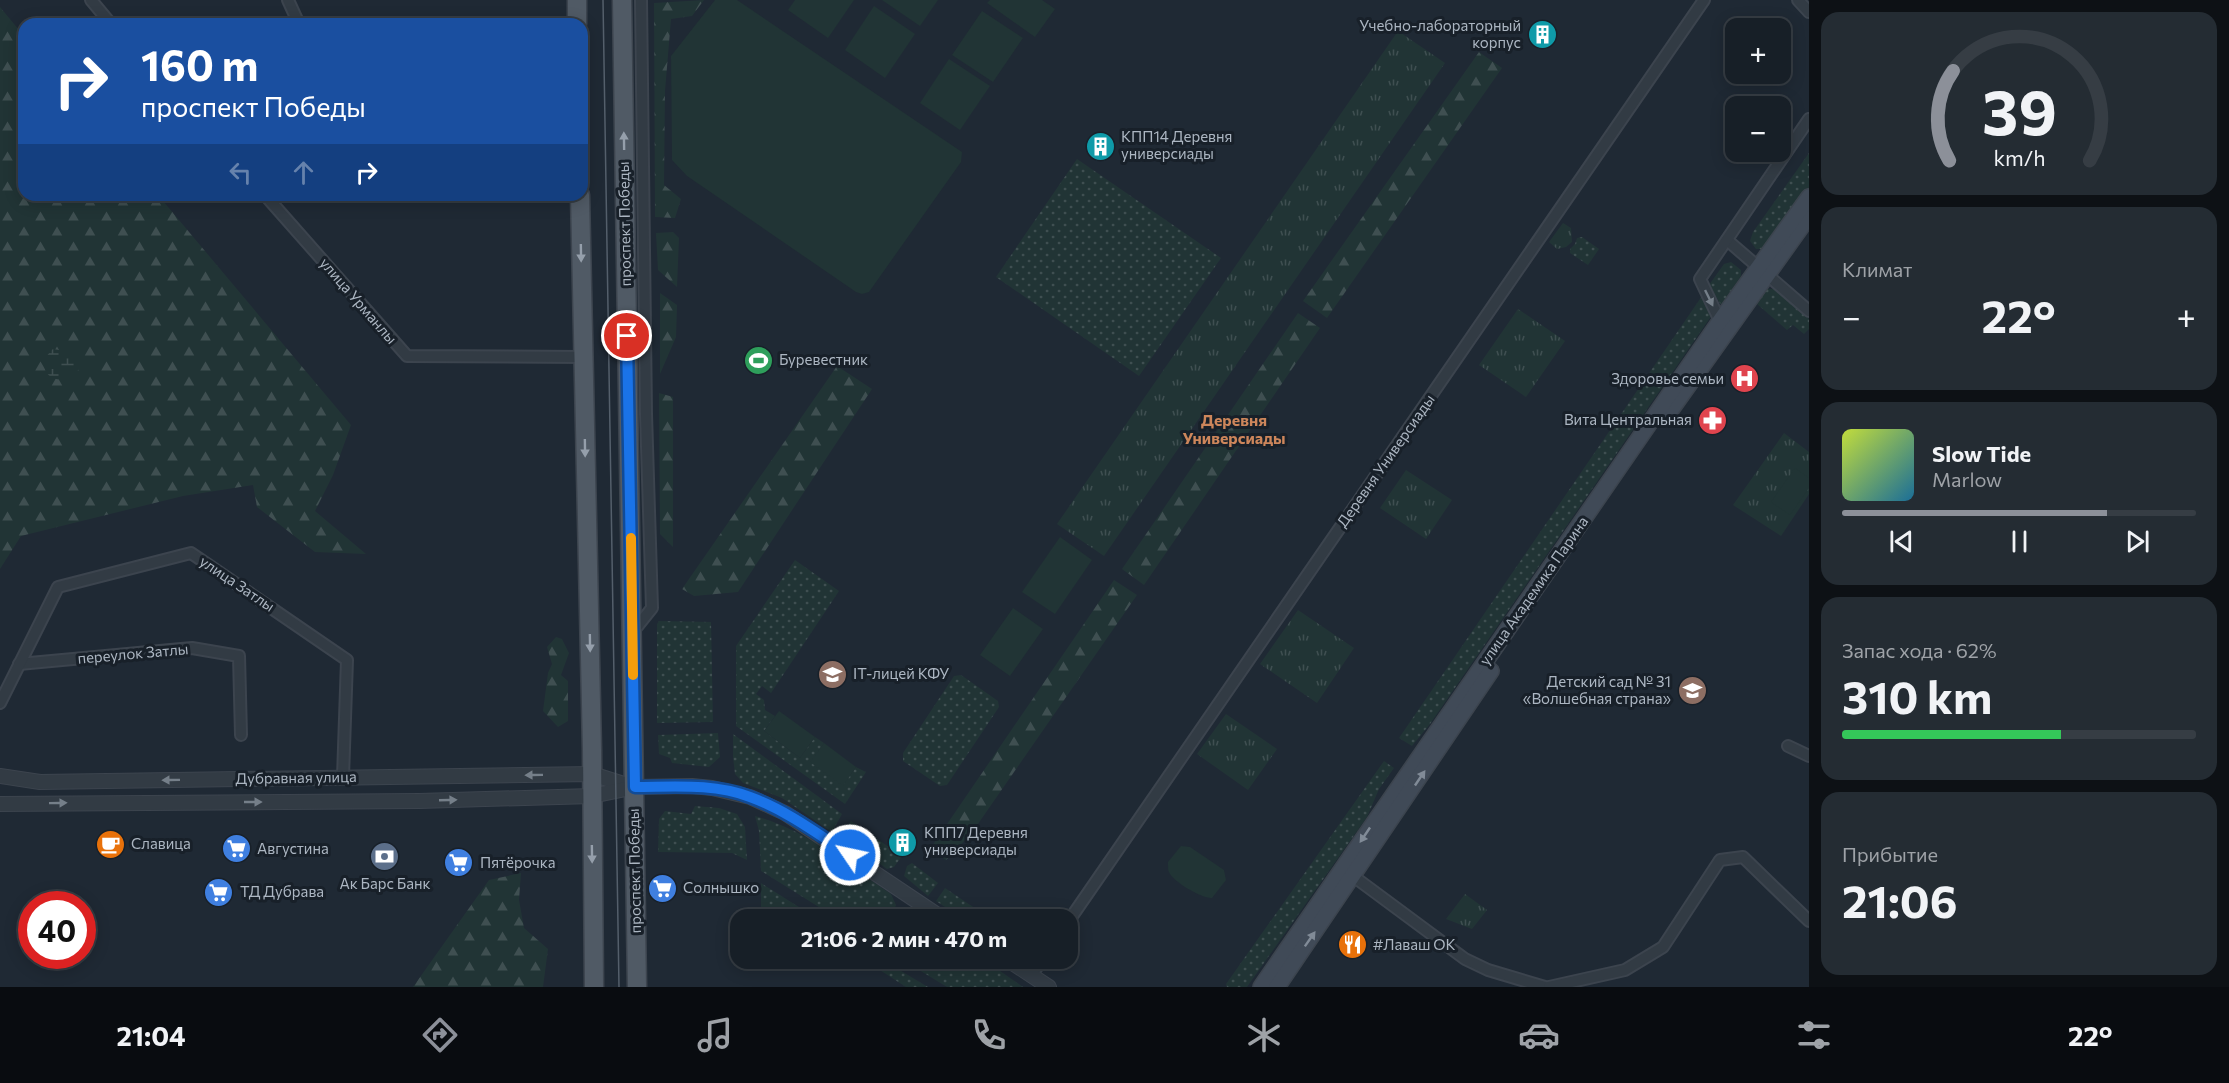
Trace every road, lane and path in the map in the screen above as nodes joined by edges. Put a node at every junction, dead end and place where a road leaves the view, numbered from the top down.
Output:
1 (91, 0) edge
2 (288, 0) edge
3 (577, 0) edge
4 (622, 0) edge
5 (641, 0) edge
6 (1704, 0) edge
7 (1798, 0) edge
8 (1809, 12) edge
9 (106, 18) edge
10 (296, 18) edge
11 (578, 18) edge
12 (1809, 119) edge
13 (1809, 197) edge
14 (270, 201) edge
15 (580, 201) edge
16 (1809, 216) edge
17 (1727, 240) junction
18 (1763, 272) junction
19 (1809, 311) edge
20 (1720, 321) junction
21 (583, 357) junction
22 (632, 633) junction
23 (19, 664) junction
24 (0, 703) edge
25 (1462, 705) junction
26 (241, 735) dead end
27 (1788, 746) dead end
28 (1809, 756) edge
29 (592, 774) junction
30 (0, 776) edge
31 (343, 777) junction
32 (418, 777) junction
33 (635, 787) junction
34 (592, 796) junction
35 (419, 801) junction
36 (0, 804) edge
37 (1348, 872) junction
38 (929, 909) edge
39 (1077, 909) edge
40 (1809, 921) edge
41 (1021, 969) edge
42 (1036, 969) edge
43 (1031, 976) junction
44 (594, 987) edge
45 (636, 987) edge
46 (1049, 987) edge
47 (1261, 987) edge
48 (1277, 987) edge
49 (1545, 987) edge
50 (1549, 987) edge

1 - 9 street
2 - 10 street
3 - 11 main road
22 -> 4 main road, проспект Победы
5 - 22 street
6 - 39 street, Деревня Универсиады
7 - 8 street
12 - 17 street
13 - 18 main road, улица Академика Парина
14 - 21 street, улица Урманлы
15 -> 21 main road
16 - 18 main road, улица Академика Парина
17 - 18 street
17 -> 20 street
18 - 19 street
18 - 20 main road, улица Академика Парина
18 - 25 main road, улица Академика Парина
20 - 25 main road, улица Академика Парина
21 -> 29 main road
22 - 33 main road, проспект Победы
23 - 24 street, улица Затлы
23 - 26 street, переулок Затлы
23 - 31 street, улица Затлы
25 - 37 main road, улица Академика Парина
27 - 28 street
29 -> 32 street, Дубравная улица
29 - 33 street, Дубравная улица
29 - 34 main road
31 -> 30 street, Дубравная улица
31 - 32 street, Дубравная улица
32 - 35 street
33 - 34 street, Дубравная улица
33 - 38 street
33 - 45 main road, проспект Победы
35 -> 34 street, Дубравная улица
34 -> 44 main road
36 -> 35 street, Дубравная улица
37 - 47 main road, улица Академика Парина
48 -> 37 main road, улица Академика Парина
37 - 49 street
40 - 50 street
41 - 43 street
42 - 43 street
43 - 46 street

